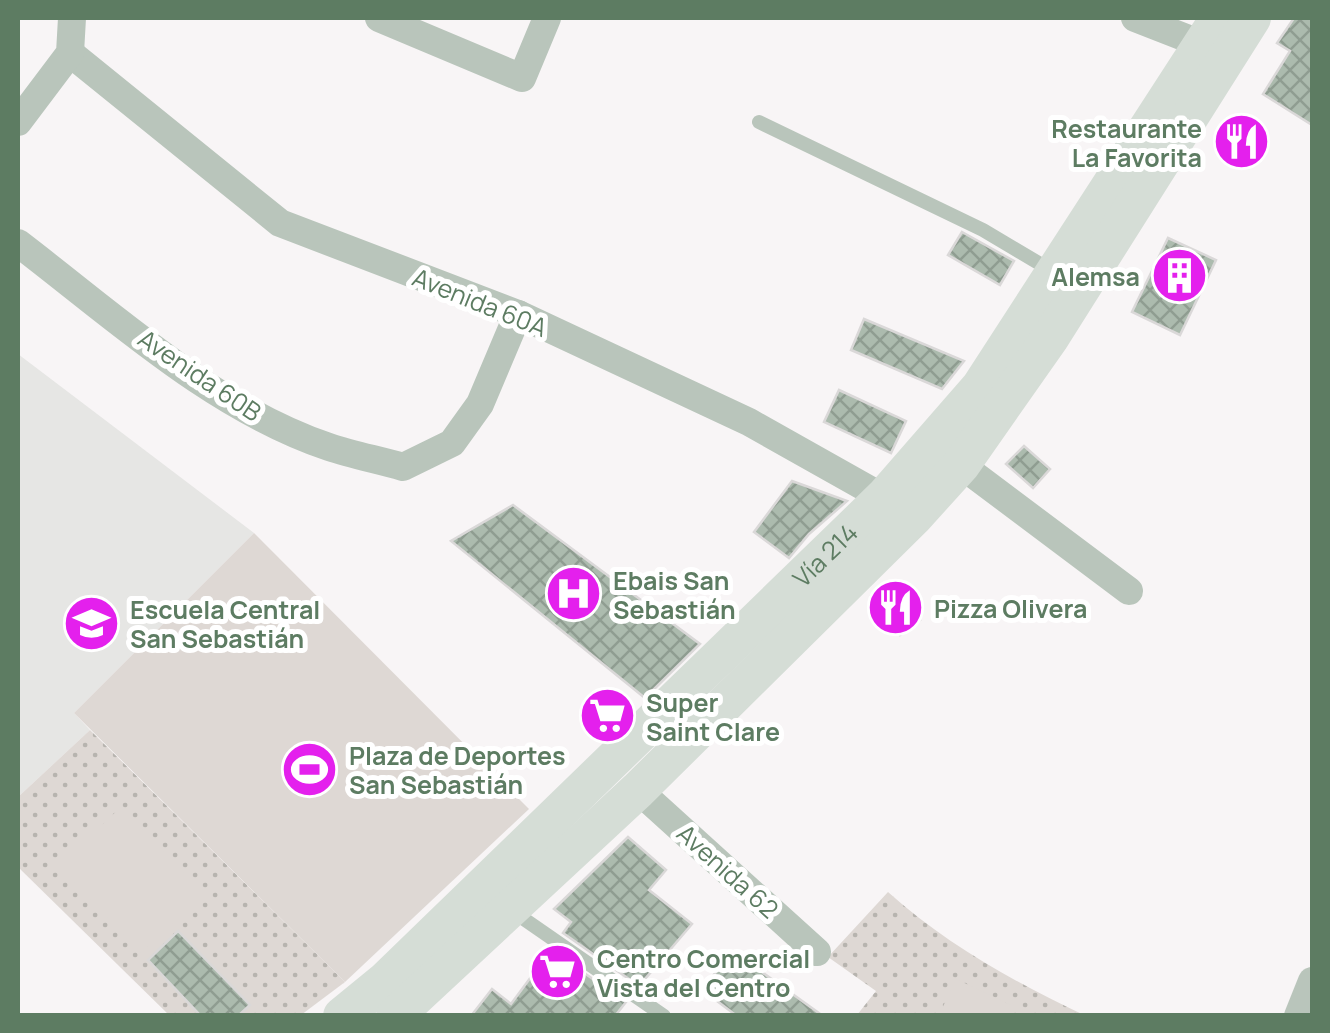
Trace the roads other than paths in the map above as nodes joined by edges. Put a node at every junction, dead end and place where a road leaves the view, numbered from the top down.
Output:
1 (72, 18) edge
2 (378, 18) edge
3 (547, 18) edge
4 (1135, 18) edge
5 (1252, 18) edge
6 (1216, 38) edge
7 (70, 54) junction
8 (18, 122) edge
9 (759, 122) dead end
10 (18, 244) edge
11 (1055, 273) junction
12 (518, 314) junction
13 (960, 464) junction
14 (899, 507) junction
15 (1130, 592) dead end
16 (638, 790) junction
17 (510, 910) junction
18 (818, 952) dead end
19 (1312, 981) edge
20 (342, 1016) edge
21 (395, 1016) edge
22 (664, 1016) edge
23 (1298, 1016) edge

1 - 7 street
2 - 3 street
4 - 6 street
5 - 6 main road, Vía 214
6 - 11 main road, Vía 214
6 - 13 main road, Vía 214
7 - 8 street
7 - 12 street, Avenida 60A
9 - 11 lane
10 - 12 street, Avenida 60B
11 - 14 main road, Vía 214
12 - 14 street, Avenida 60A
13 - 14 main road, Vía 214
13 - 15 street
14 - 16 main road, Vía 214
14 - 20 main road, Vía 214
16 - 17 main road, Vía 214
16 - 18 street, Avenida 62
17 - 21 main road, Vía 214
17 - 22 lane
19 - 23 street

